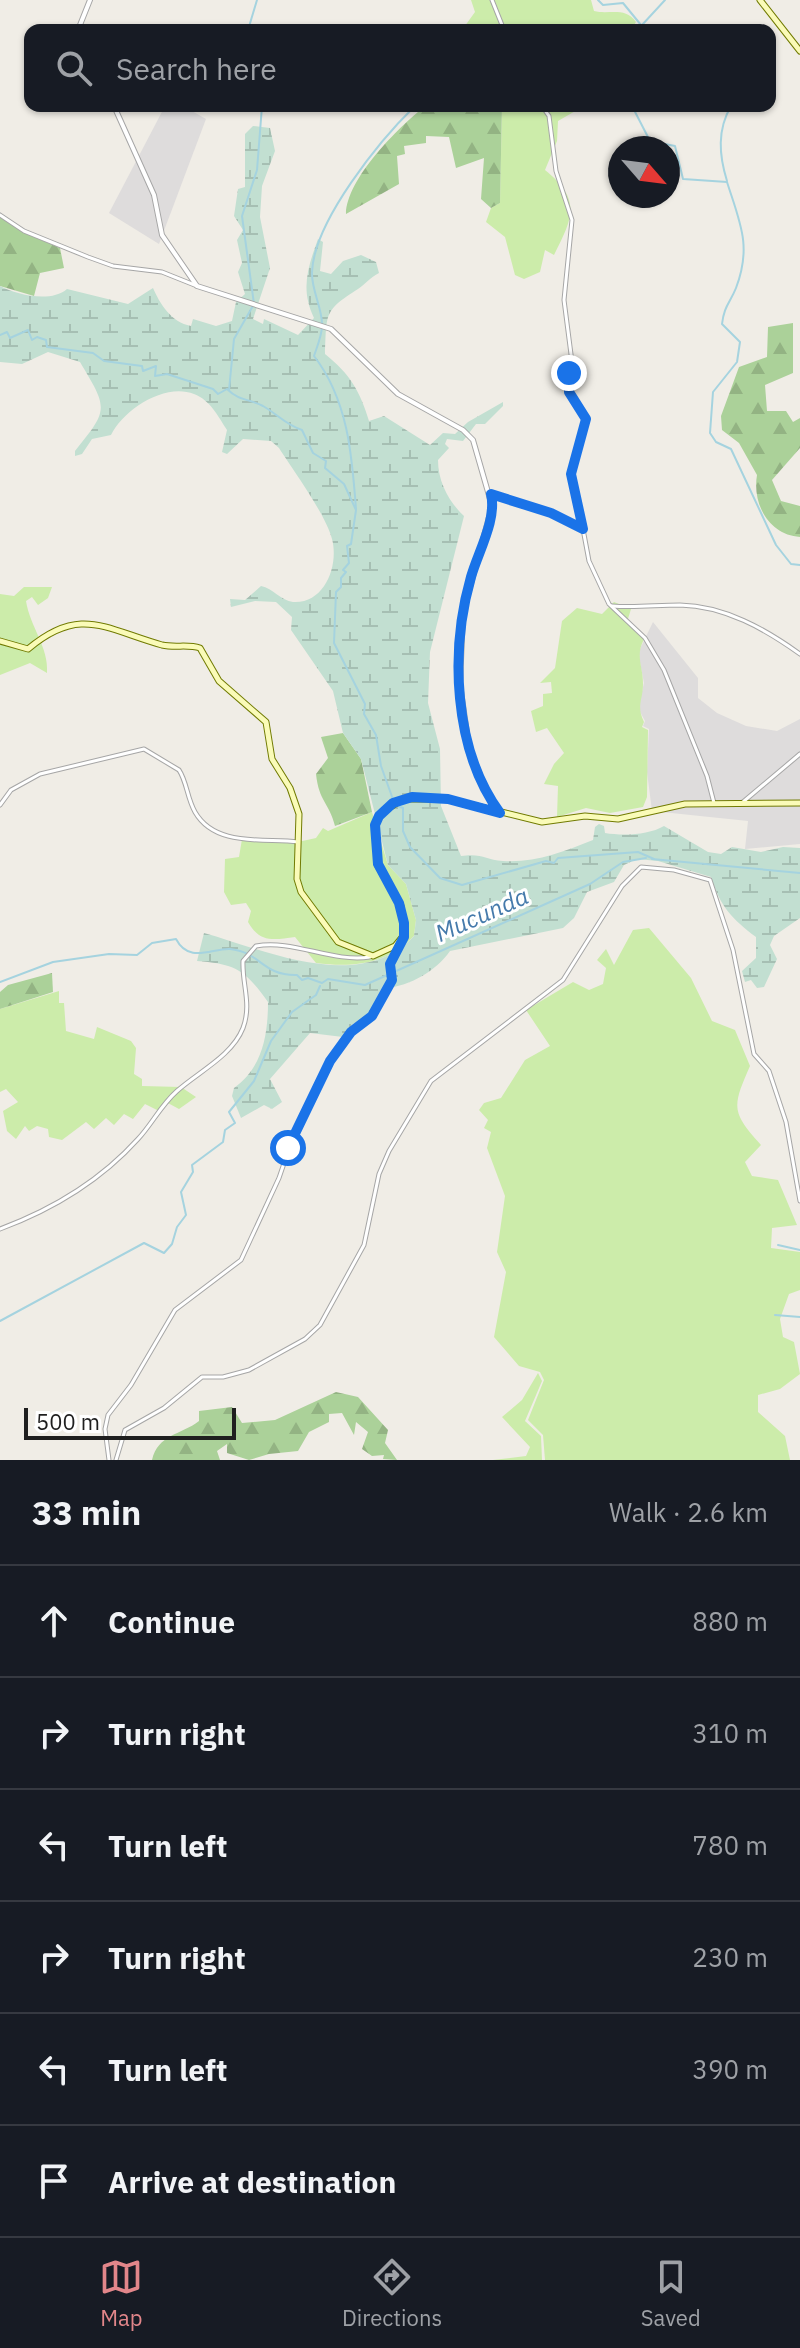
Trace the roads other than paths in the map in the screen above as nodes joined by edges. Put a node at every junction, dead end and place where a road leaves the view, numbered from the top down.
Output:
1 (90, 0) edge
2 (492, 0) edge
3 (760, 0) edge
4 (80, 24) edge
5 (502, 24) edge
6 (800, 51) edge
7 (117, 112) edge
8 (545, 112) edge
9 (0, 215) edge
10 (197, 286) junction
11 (491, 494) junction
12 (583, 529) junction
13 (610, 606) junction
14 (0, 641) edge
15 (800, 654) edge
16 (800, 754) edge
17 (743, 802) junction
18 (714, 803) junction
19 (800, 803) edge
20 (0, 805) edge
21 (500, 813) junction
22 (299, 842) junction
23 (400, 943) junction
24 (376, 956) junction
25 (800, 1201) edge
26 (0, 1229) edge
27 (109, 1460) edge
28 (116, 1460) edge

1 - 4 street
2 - 5 street
3 - 6 main road
7 - 10 street
8 - 12 street
9 - 10 street
10 - 11 street
11 - 12 street
11 - 21 street
12 - 13 street
13 - 15 street
13 - 18 street
14 - 22 main road
16 - 17 street
17 - 18 main road
17 - 19 main road
18 - 21 main road
20 - 22 street
21 - 23 main road
22 - 24 main road
23 - 24 main road
23 - 27 street
24 - 26 street
25 - 28 street

